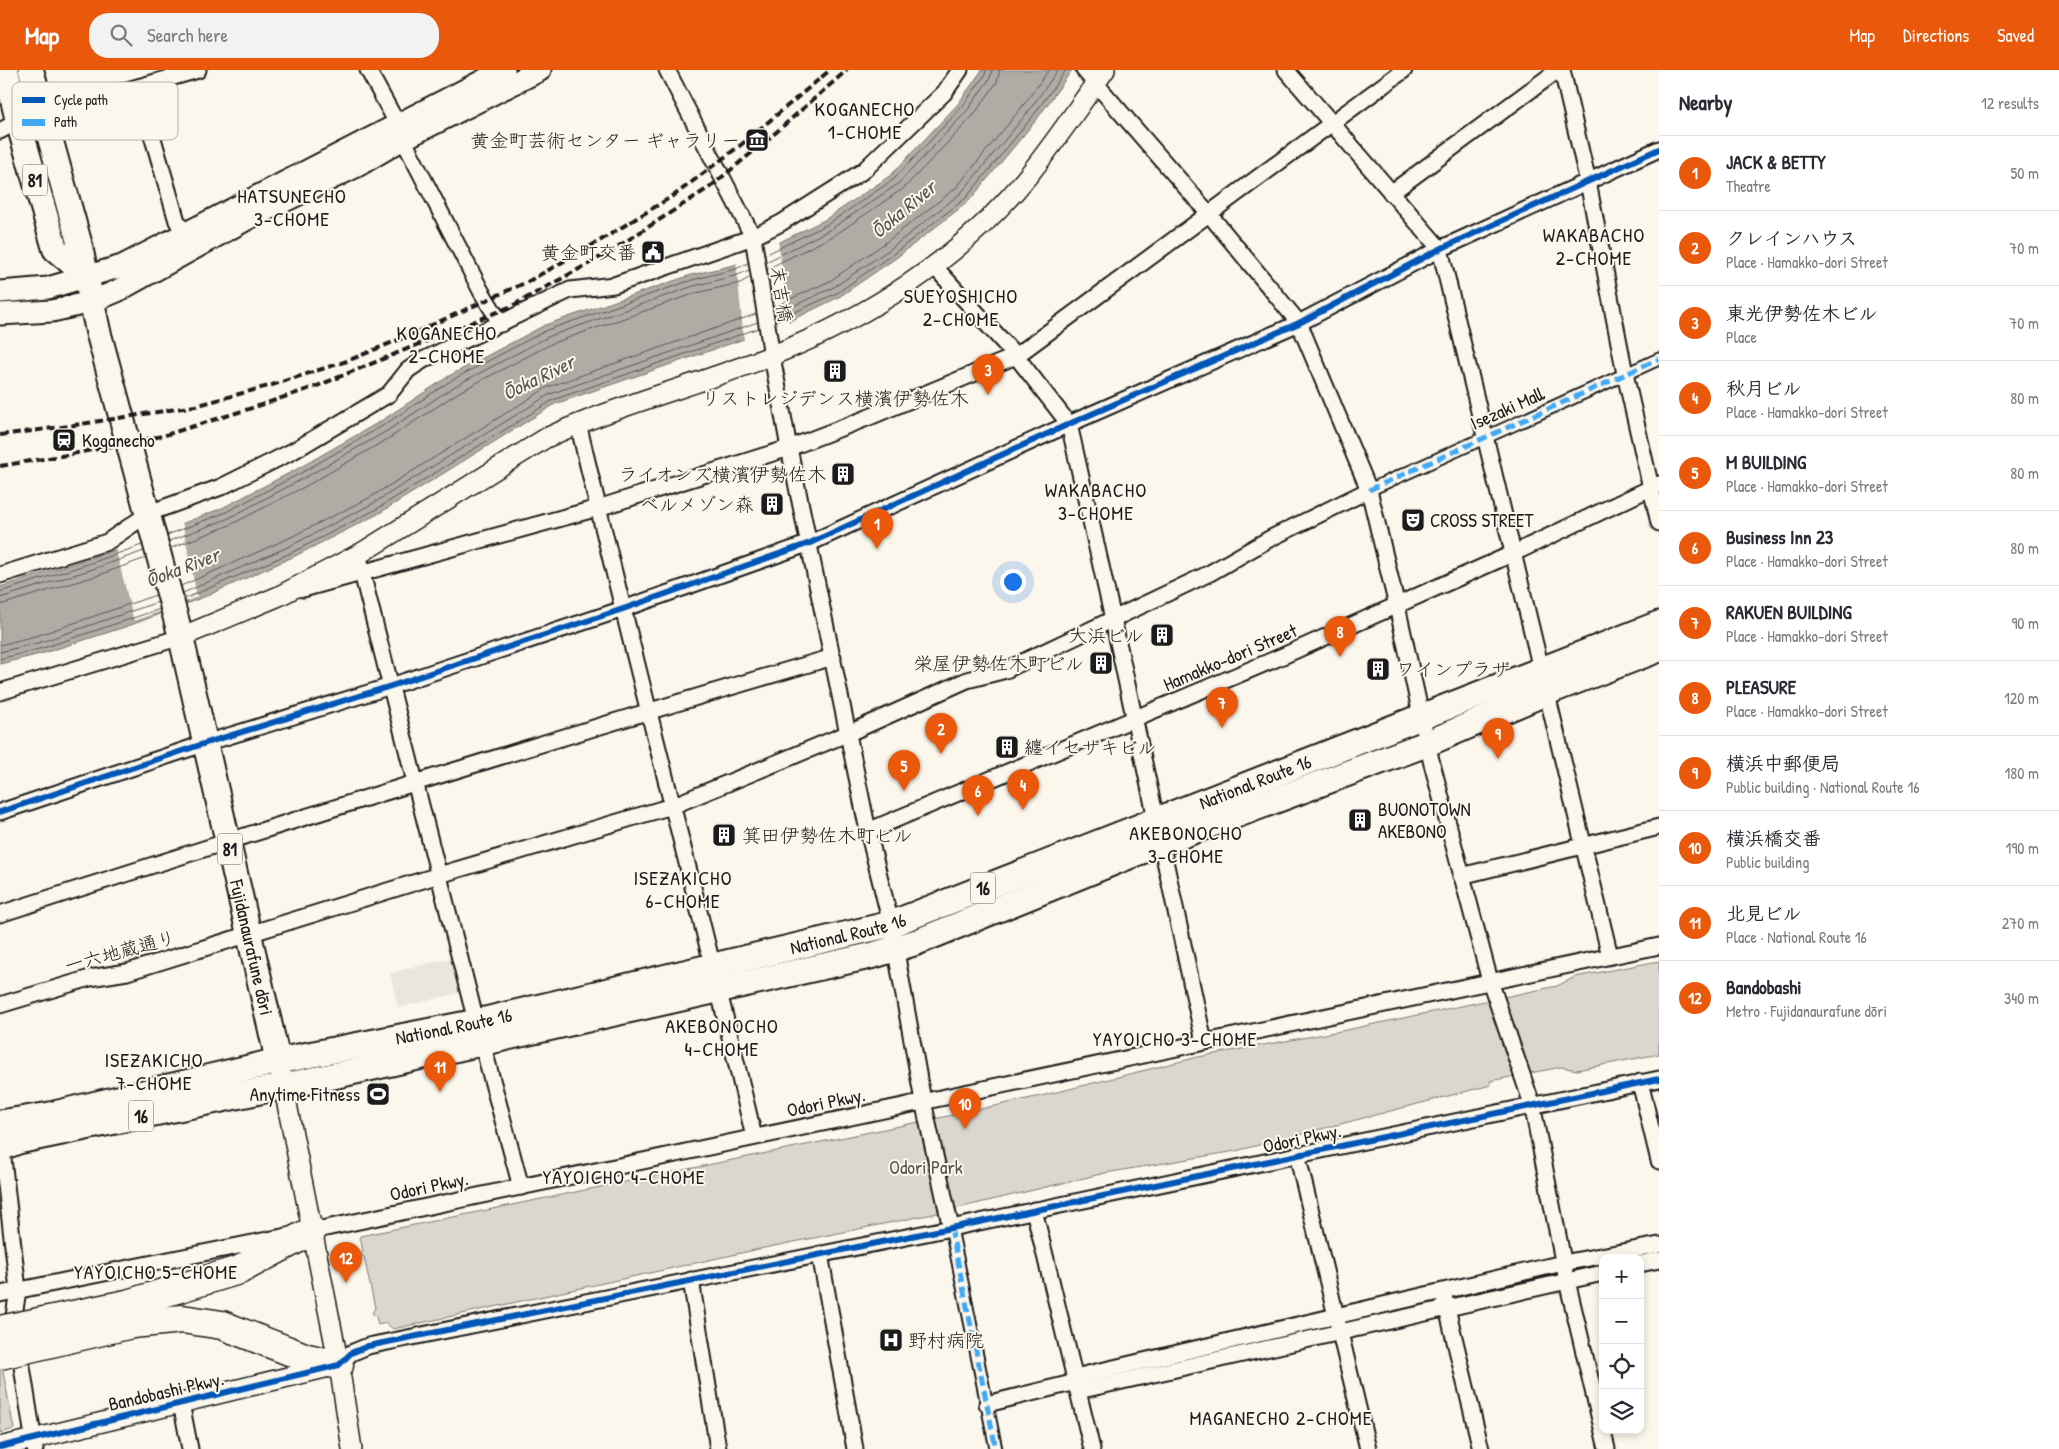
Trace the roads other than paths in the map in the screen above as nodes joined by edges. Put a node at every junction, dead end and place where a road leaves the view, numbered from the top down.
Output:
1 (6, 70) edge
2 (30, 70) edge
3 (198, 70) edge
4 (368, 70) edge
5 (504, 70) edge
6 (540, 70) edge
7 (667, 70) edge
8 (960, 70) edge
9 (1286, 70) edge
10 (1404, 70) edge
11 (1558, 70) edge
12 (1562, 70) edge
13 (1095, 74) edge
14 (34, 82) edge
15 (156, 82) edge
16 (1331, 124) junction
17 (9, 126) edge
18 (400, 132) junction
19 (14, 140) edge
20 (50, 140) edge
21 (153, 140) edge
22 (1659, 149) edge
23 (1588, 182) junction
24 (1391, 193) junction
25 (1209, 214) junction
26 (184, 233) junction
27 (753, 238) junction
28 (1440, 248) junction
29 (934, 266) junction
30 (87, 276) junction
31 (0, 292) edge
32 (90, 302) junction
33 (0, 314) edge
34 (1298, 323) junction
35 (501, 324) junction
36 (772, 356) junction
37 (1016, 356) junction
38 (1659, 358) edge
39 (1625, 374) junction
40 (578, 423) junction
41 (1069, 424) junction
42 (1486, 437) junction
43 (789, 448) junction
44 (1655, 486) edge
45 (1369, 490) junction
46 (598, 508) junction
47 (149, 513) junction
48 (1659, 524) edge
49 (810, 543) junction
50 (361, 553) junction
51 (1514, 553) junction
52 (362, 573) junction
53 (0, 574) edge
54 (279, 596) junction
55 (1398, 606) junction
56 (623, 609) junction
57 (1113, 619) junction
58 (1659, 624) edge
59 (182, 637) junction
60 (1659, 650) edge
61 (833, 657) junction
62 (1544, 681) junction
63 (391, 686) junction
64 (0, 692) edge
65 (647, 711) junction
66 (1422, 717) junction
67 (1134, 720) junction
68 (849, 733) junction
69 (206, 743) junction
70 (1426, 744) junction
71 (416, 784) junction
72 (672, 806) junction
73 (0, 812) edge
74 (1659, 827) edge
75 (868, 831) junction
76 (1158, 832) junction
77 (228, 841) junction
78 (1583, 845) junction
79 (439, 875) junction
80 (1461, 876) junction
81 (0, 914) edge
82 (891, 924) junction
83 (250, 935) junction
84 (1659, 946) edge
85 (896, 948) junction
86 (1610, 956) junction
87 (714, 966) junction
88 (1490, 981) junction
89 (720, 991) junction
90 (0, 1005) edge
91 (480, 1033) junction
92 (1204, 1042) junction
93 (278, 1061) junction
94 (1659, 1078) edge
95 (1640, 1082) junction
96 (283, 1086) junction
97 (923, 1101) junction
98 (1532, 1104) junction
99 (754, 1137) junction
100 (0, 1138) edge
101 (1297, 1154) junction
102 (1659, 1161) edge
103 (521, 1187) junction
104 (1034, 1210) junction
105 (951, 1228) junction
106 (312, 1231) junction
107 (1659, 1246) edge
108 (820, 1254) junction
109 (1659, 1260) edge
110 (1563, 1263) junction
111 (1644, 1263) edge
112 (1599, 1274) edge
113 (691, 1280) junction
114 (1567, 1281) junction
115 (18, 1290) junction
116 (1443, 1291) junction
117 (0, 1294) edge
118 (1446, 1308) junction
119 (130, 1314) junction
120 (1335, 1316) junction
121 (0, 1330) edge
122 (1340, 1332) junction
123 (0, 1354) edge
124 (339, 1365) junction
125 (1076, 1383) junction
126 (182, 1403) junction
127 (987, 1404) junction
128 (35, 1444) edge
129 (0, 1447) edge
130 (190, 1449) edge
131 (352, 1449) edge
132 (718, 1449) edge
133 (855, 1449) edge
134 (996, 1449) edge
135 (1092, 1449) edge
136 (1368, 1449) edge
137 (1481, 1449) edge
138 (1607, 1449) edge

1 - 17 main road, 81
2 - 14 main road, Fujidanaurafune dōri / 81
3 - 15 street
4 - 18 street
5 - 18 main road
6 - 18 main road
7 - 27 street, 末吉橋
8 - 27 street
9 - 16 street
10 - 16 street
11 - 24 street
12 - 23 street
13 - 25 street
13 - 29 street
16 - 24 street
16 - 25 street
18 - 26 main road
18 - 32 main road
18 - 35 street
19 - 30 main road, 81
20 - 30 main road, Fujidanaurafune dōri / 81
21 - 26 street
22 - 23 street
23 - 28 street
23 - 39 street
24 - 28 street
25 - 34 street
25 - 37 street
26 - 30 main road
27 - 35 street
27 - 36 street, 末吉橋
28 - 34 street
28 - 42 street
29 - 36 street
29 - 37 street
30 - 31 main road
30 - 32 main road, Fujidanaurafune dōri / 81
32 - 33 main road
32 - 47 main road, Fujidanaurafune dōri / 81
34 - 41 street
34 - 45 street
35 - 47 street
36 - 40 street
36 - 43 street, 末吉橋
37 - 41 street
37 - 43 street
38 - 39 street, Isezaki Mall
39 - 42 street, Isezaki Mall
39 - 44 street
40 - 46 street
40 - 50 street
41 - 49 street
41 - 57 street
42 - 45 street, Isezaki Mall
42 - 51 street
43 - 46 street
43 - 49 street, 末吉橋
44 - 48 street
44 - 51 street, Hamakko-dori Street
45 - 55 street
45 - 57 street, 一六地蔵通り
46 - 52 street
46 - 56 street
47 - 53 street
47 - 59 main road, Fujidanaurafune dōri / 81
49 - 56 street
49 - 61 street, 末吉橋
50 - 52 street
50 - 54 street
51 - 55 street, Hamakko-dori Street
51 - 62 street
52 - 54 street
52 - 63 street
54 - 59 street
55 - 66 street
55 - 67 street, Hamakko-dori Street
56 - 63 street
56 - 65 street
57 - 67 street
57 - 68 street, 一六地蔵通り
58 - 62 highway, National Route 16 / 16
59 - 64 street
59 - 69 main road, Fujidanaurafune dōri / 81
60 - 62 highway, National Route 16 / 16
61 - 65 street
61 - 68 street, 末吉橋
62 - 66 highway, National Route 16 / 16
62 - 70 highway, National Route 16 / 16
62 - 78 street
63 - 69 street
63 - 71 street
65 - 71 street
65 - 72 street
66 - 70 street
66 - 76 highway, National Route 16 / 16
67 - 75 street, Hamakko-dori Street
67 - 76 street
68 - 72 street, 一六地蔵通り
68 - 75 street, 末吉橋
69 - 73 street
69 - 77 main road, Fujidanaurafune dōri / 81
70 - 76 highway, National Route 16 / 16
70 - 80 street
71 - 77 street
71 - 79 street
72 - 79 street, 一六地蔵通り
72 - 87 street
74 - 78 street
75 - 82 street, 末吉橋
76 - 82 highway, National Route 16 / 16
76 - 85 highway, National Route 16 / 16
76 - 92 street
77 - 81 street
77 - 83 main road, Fujidanaurafune dōri / 81
78 - 80 street
78 - 86 street
79 - 83 street, 一六地蔵通り
79 - 91 street
80 - 88 street
82 - 85 street, 末吉橋
82 - 87 highway, National Route 16 / 16
83 - 90 street, 一六地蔵通り
83 - 93 main road, Fujidanaurafune dōri / 81
84 - 86 street, Odori Pkwy.
85 - 89 highway, National Route 16 / 16
85 - 97 street, 末吉橋
86 - 88 street, Odori Pkwy.
87 - 89 street
87 - 91 highway, National Route 16 / 16
88 - 92 street, Odori Pkwy.
88 - 98 street
89 - 91 highway, National Route 16 / 16
89 - 99 street
91 - 93 highway, National Route 16 / 16
91 - 96 highway, National Route 16 / 16
91 - 103 street
92 - 97 street, Odori Pkwy.
93 - 96 street, Fujidanaurafune dōri
93 - 100 highway, National Route 16 / 16
94 - 95 street, Odori Pkwy.
95 - 98 street, Odori Pkwy.
95 - 102 street
96 - 100 highway, National Route 16 / 16
96 - 106 street, Fujidanaurafune dōri
97 - 99 street, Odori Pkwy.
97 - 105 street, 末吉橋
98 - 101 street, Odori Pkwy.
98 - 110 street
99 - 103 street, Odori Pkwy.
100 - 115 street
101 - 104 street, Odori Pkwy.
101 - 120 street
103 - 106 street, Odori Pkwy.
104 - 105 street, Odori Pkwy.
104 - 125 street
105 - 108 street, Odori Pkwy.
105 - 127 street
106 - 115 street, Odori Pkwy.
106 - 119 highway
106 - 124 street, Fujidanaurafune dōri
107 - 110 street
108 - 113 street, Odori Pkwy.
108 - 133 street
109 - 111 street
110 - 114 street
110 - 116 street
112 - 114 street
113 - 124 street
113 - 132 street
114 - 118 street
114 - 138 street
115 - 117 street, Odori Pkwy.
115 - 128 street
116 - 118 street
116 - 120 street
118 - 122 street
118 - 137 street
119 - 121 highway, bridge
119 - 123 highway, bridge
119 - 124 highway
120 - 122 street
120 - 125 street
122 - 125 street
122 - 136 street
124 - 126 street, Bandobashi Pkwy.
124 - 131 street, Fujidanaurafune dōri
125 - 127 street
125 - 135 street
126 - 128 street, Bandobashi Pkwy.
126 - 130 street
127 - 134 street
128 - 129 street, Bandobashi Pkwy.

